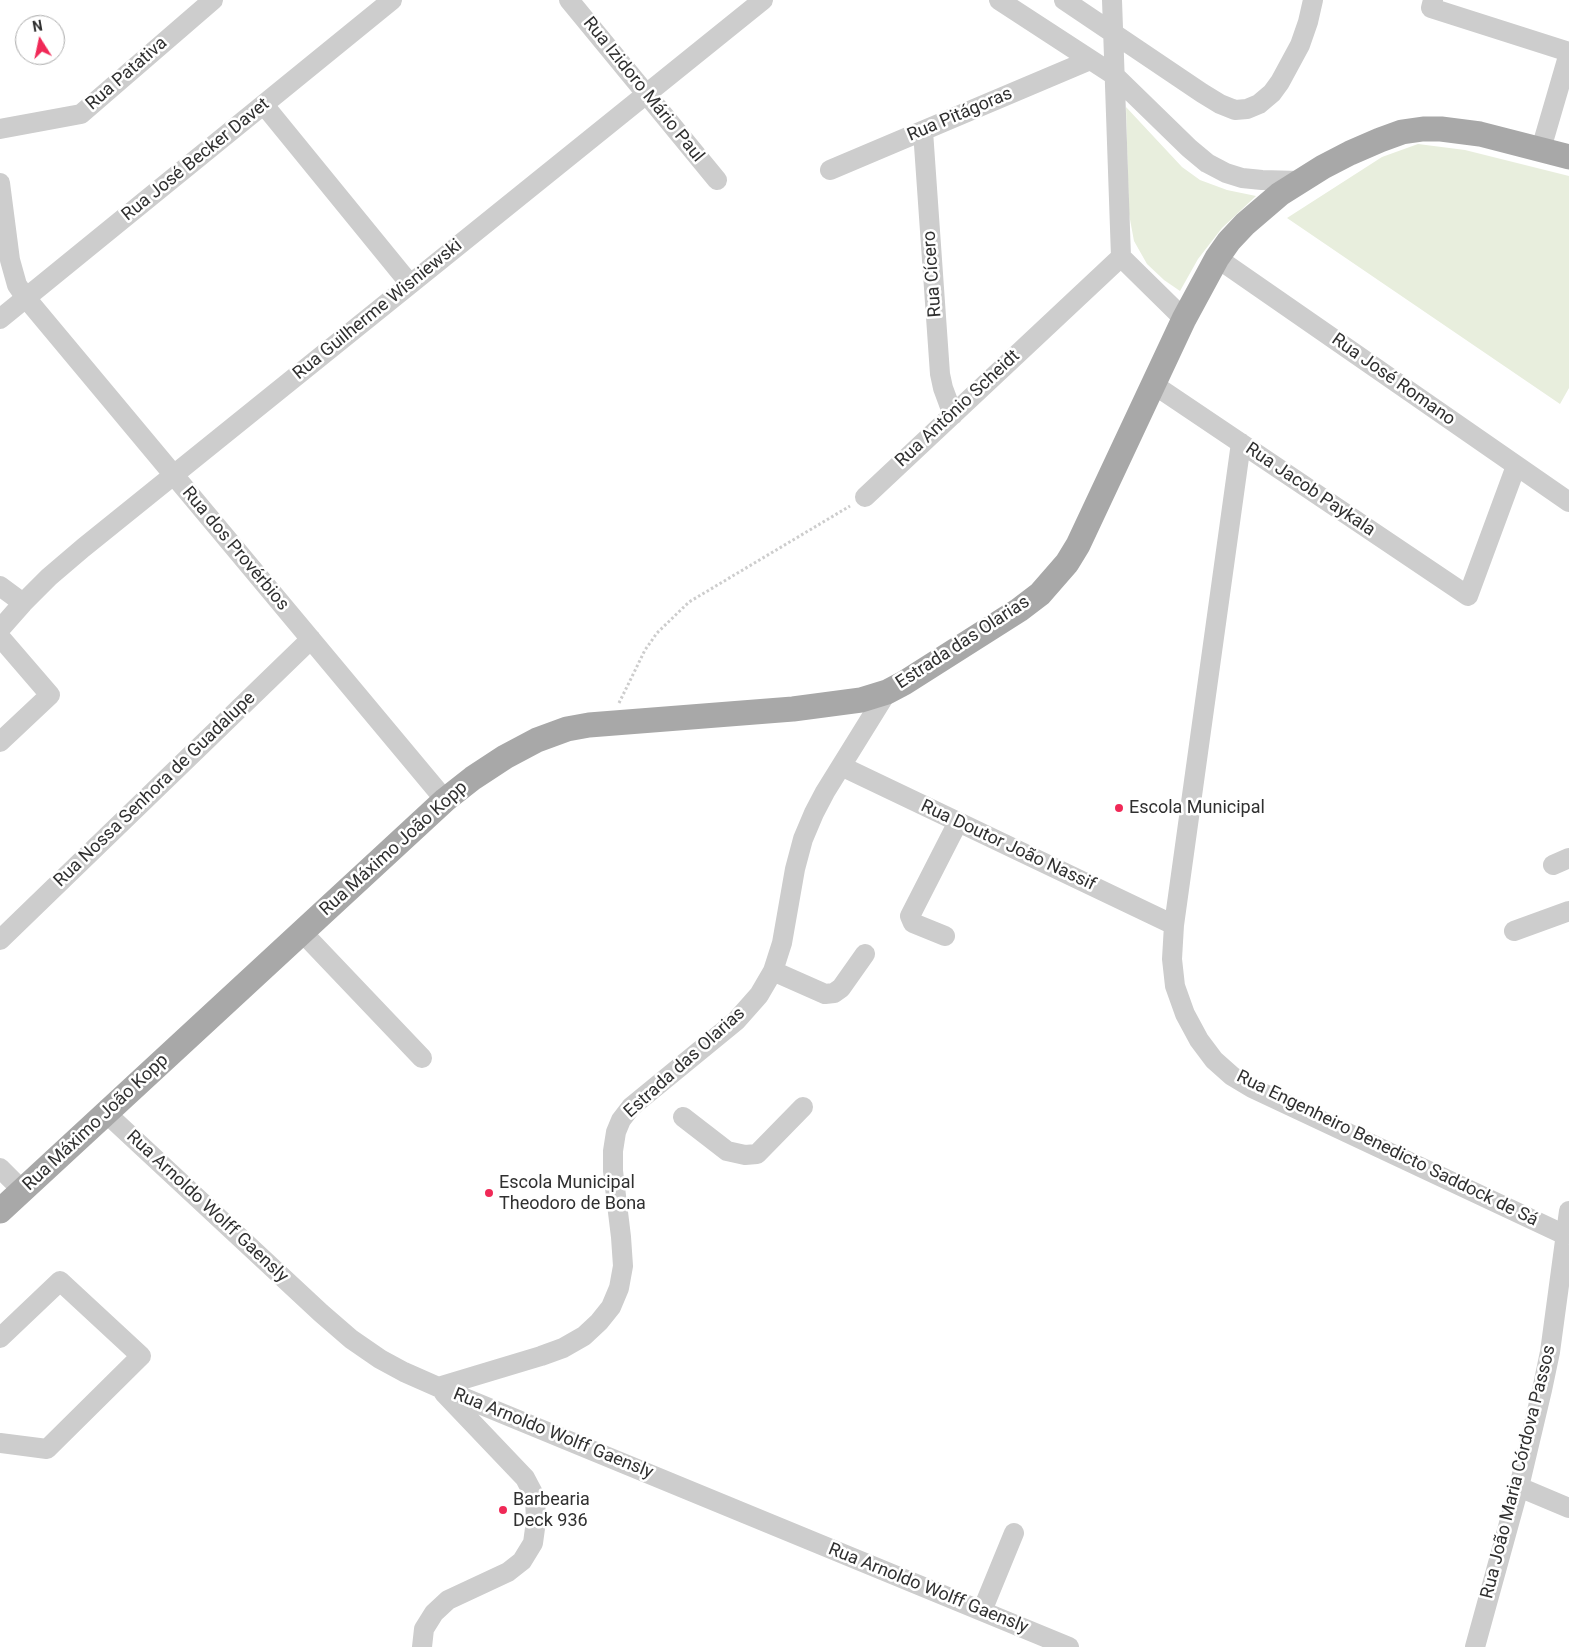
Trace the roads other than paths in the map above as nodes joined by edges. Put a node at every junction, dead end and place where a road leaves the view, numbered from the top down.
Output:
1 (213, 0) edge
2 (392, 0) edge
3 (569, 0) edge
4 (763, 0) edge
5 (999, 0) edge
6 (1064, 0) edge
7 (1112, 0) edge
8 (1313, 0) edge
9 (1433, 0) edge
10 (1113, 33) junction
11 (1569, 53) edge
12 (1090, 60) junction
13 (1114, 75) junction
14 (646, 94) junction
15 (264, 105) junction
16 (0, 129) edge
17 (923, 131) junction
18 (1541, 149) junction
19 (1569, 157) edge
20 (830, 170) dead end
21 (717, 180) dead end
22 (1300, 181) junction
23 (0, 183) edge
24 (1121, 257) junction
25 (1217, 258) junction
26 (410, 284) junction
27 (26, 298) junction
28 (0, 319) edge
29 (1184, 319) junction
30 (1153, 384) junction
31 (953, 414) junction
32 (1241, 443) junction
33 (1516, 466) junction
34 (173, 475) junction
35 (865, 496) road end
36 (1569, 502) edge
37 (0, 586) edge
38 (23, 603) junction
39 (0, 629) edge
40 (0, 637) edge
41 (311, 639) junction
42 (887, 692) junction
43 (0, 742) edge
44 (841, 766) junction
45 (445, 800) junction
46 (958, 822) junction
47 (1569, 911) edge
48 (1174, 925) junction
49 (1514, 931) dead end
50 (302, 932) junction
51 (945, 936) dead end
52 (0, 940) edge
53 (865, 954) dead end
54 (773, 971) junction
55 (422, 1058) dead end
56 (803, 1107) dead end
57 (106, 1113) junction
58 (683, 1116) dead end
59 (0, 1168) edge
60 (23, 1191) junction
61 (0, 1211) edge
62 (1569, 1211) edge
63 (1565, 1235) junction
64 (0, 1338) edge
65 (438, 1387) junction
66 (0, 1443) edge
67 (1519, 1487) junction
68 (1569, 1508) edge
69 (1014, 1533) dead end
70 (982, 1611) junction
71 (422, 1647) edge
72 (1069, 1647) edge
73 (1475, 1647) edge

1 - 16 street, Rua Patativa
2 - 15 street, Rua José Becker Davet
3 - 14 street, Rua Izidoro Mário Paul
4 - 14 street, Rua Guilherme Wisniewski
5 - 12 street
6 - 10 street
7 - 10 street
8 - 10 street
9 - 11 street
10 - 13 street
11 - 18 street
12 - 13 street
12 - 17 street, Rua Pitágoras
13 - 22 street
13 - 24 street
14 - 21 street, Rua Izidoro Mário Paul
14 - 26 street, Rua Guilherme Wisniewski
15 - 26 street
15 - 27 street, Rua José Becker Davet
17 - 20 street, Rua Pitágoras
17 - 31 street, Rua Cícero
18 - 19 main road, Estrada das Olarias
18 - 22 main road, Estrada das Olarias
22 - 25 main road, Estrada das Olarias
23 - 27 street, Rua dos Provérbios
24 - 29 street
24 - 31 street, Rua Antônio Scheidt
25 - 29 main road, Estrada das Olarias
25 - 33 street, Rua José Romano
26 - 34 street, Rua Guilherme Wisniewski
27 - 28 street, Rua José Becker Davet
27 - 34 street, Rua dos Provérbios
29 - 30 main road, Estrada das Olarias
30 - 32 street, Rua Jacob Paykala
30 - 42 main road, Estrada das Olarias
31 - 35 street, Rua Antônio Scheidt
32 - 33 street, Rua Jacob Paykala
32 - 48 street, Rua Engenheiro Benedicto Saddock de Sá
33 - 36 street, Rua José Romano
34 - 38 street, Rua Guilherme Wisniewski
34 - 41 street, Rua dos Provérbios
37 - 38 street
38 - 39 street, Rua Guilherme Wisniewski
40 - 43 street
41 - 45 street, Rua dos Provérbios
41 - 52 street, Rua Nossa Senhora de Guadalupe
42 - 44 street, Estrada das Olarias
42 - 45 main road, Rua Máximo João Kopp
44 - 46 street, Rua Doutor João Nassif
44 - 54 street, Estrada das Olarias
45 - 50 main road, Rua Máximo João Kopp
46 - 48 street, Rua Doutor João Nassif
46 - 51 street
47 - 49 street
48 - 63 street, Rua Engenheiro Benedicto Saddock de Sá
50 - 55 street
50 - 57 main road, Rua Máximo João Kopp
53 - 54 street
54 - 65 street, Estrada das Olarias
56 - 58 street
57 - 60 main road, Rua Máximo João Kopp
57 - 65 street, Rua Arnoldo Wolff Gaensly
59 - 60 street
60 - 61 main road, Rua Máximo João Kopp
62 - 63 street, Rua João Maria Córdova Passos
63 - 67 street, Rua João Maria Córdova Passos
64 - 66 street
65 - 70 street, Rua Arnoldo Wolff Gaensly
65 - 71 street
67 - 68 street
67 - 73 street, Rua João Maria Córdova Passos
69 - 70 street
70 - 72 street, Rua Arnoldo Wolff Gaensly

